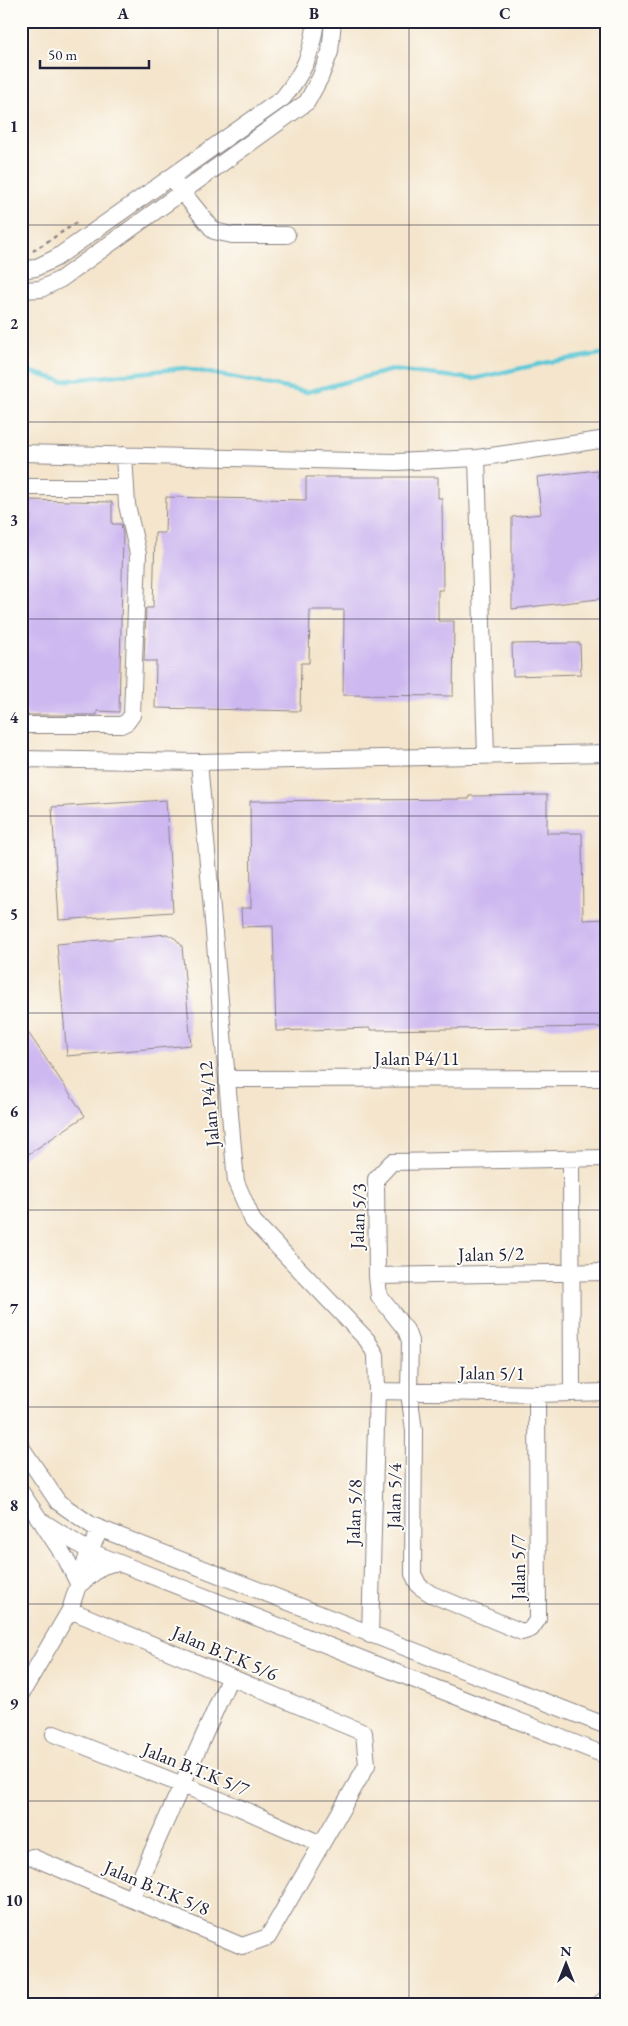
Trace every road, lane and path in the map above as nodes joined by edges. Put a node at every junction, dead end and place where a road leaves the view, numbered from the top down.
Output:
1 (316, 21) edge
2 (333, 21) edge
3 (171, 177) junction
4 (182, 192) junction
5 (286, 235) dead end
6 (21, 270) edge
7 (21, 290) edge
8 (607, 439) edge
9 (21, 453) edge
10 (124, 455) junction
11 (477, 458) junction
12 (21, 487) edge
13 (126, 487) junction
14 (21, 725) edge
15 (607, 753) edge
16 (486, 756) junction
17 (21, 759) edge
18 (199, 762) junction
19 (607, 1078) edge
20 (227, 1079) junction
21 (607, 1158) edge
22 (571, 1159) junction
23 (607, 1272) edge
24 (572, 1273) junction
25 (376, 1276) junction
26 (377, 1391) junction
27 (408, 1392) junction
28 (607, 1392) edge
29 (572, 1393) junction
30 (538, 1394) junction
31 (21, 1447) edge
32 (21, 1492) edge
33 (40, 1520) junction
34 (100, 1529) junction
35 (90, 1551) junction
36 (116, 1562) junction
37 (79, 1585) junction
38 (431, 1594) joint
39 (70, 1610) junction
40 (370, 1635) junction
41 (230, 1677) junction
42 (21, 1694) edge
43 (607, 1726) edge
44 (54, 1734) dead end
45 (607, 1756) edge
46 (182, 1785) junction
47 (321, 1844) junction
48 (32, 1857) dead end
49 (131, 1899) junction
50 (607, 1998) edge
51 (598, 2005) edge

1 - 3 street
2 - 4 street
3 - 4 street
3 - 6 street
4 - 5 street
4 - 7 street
8 - 11 street
9 - 10 street
10 - 11 street
10 - 13 street
11 - 16 street
12 - 13 street
13 - 14 street
15 - 16 street
16 - 18 street
17 - 18 street
18 - 20 street, Jalan P4/12
19 - 20 street, Jalan P4/11
20 - 26 street, Jalan P4/12
21 - 22 street, Jalan 5/3
22 - 24 street
22 - 25 street, Jalan 5/3
23 - 24 street, Jalan 5/2
24 - 25 street, Jalan 5/2
24 - 29 street
25 - 27 street, Jalan 5/3
26 - 27 street, Jalan 5/1
26 - 40 street, Jalan 5/8
27 - 30 street, Jalan 5/1
27 - 38 street, Jalan 5/4
28 - 29 street, Jalan 5/1
29 - 30 street, Jalan 5/1
30 - 38 street, Jalan 5/7
31 - 34 street
32 - 33 street
33 - 35 street
33 - 37 street
34 - 35 street
34 - 40 street
35 - 36 street
35 - 37 street
36 - 37 street
36 - 45 street
37 - 39 street
39 - 41 street, Jalan B.T.K 5/6
39 - 42 street
40 - 43 street
41 - 46 street
41 - 47 street, Jalan B.T.K 5/6
44 - 46 street, Jalan B.T.K 5/7
46 - 47 street, Jalan B.T.K 5/7
46 - 49 street
47 - 49 street, Jalan B.T.K 5/8
48 - 49 street, Jalan B.T.K 5/8
50 - 51 street

